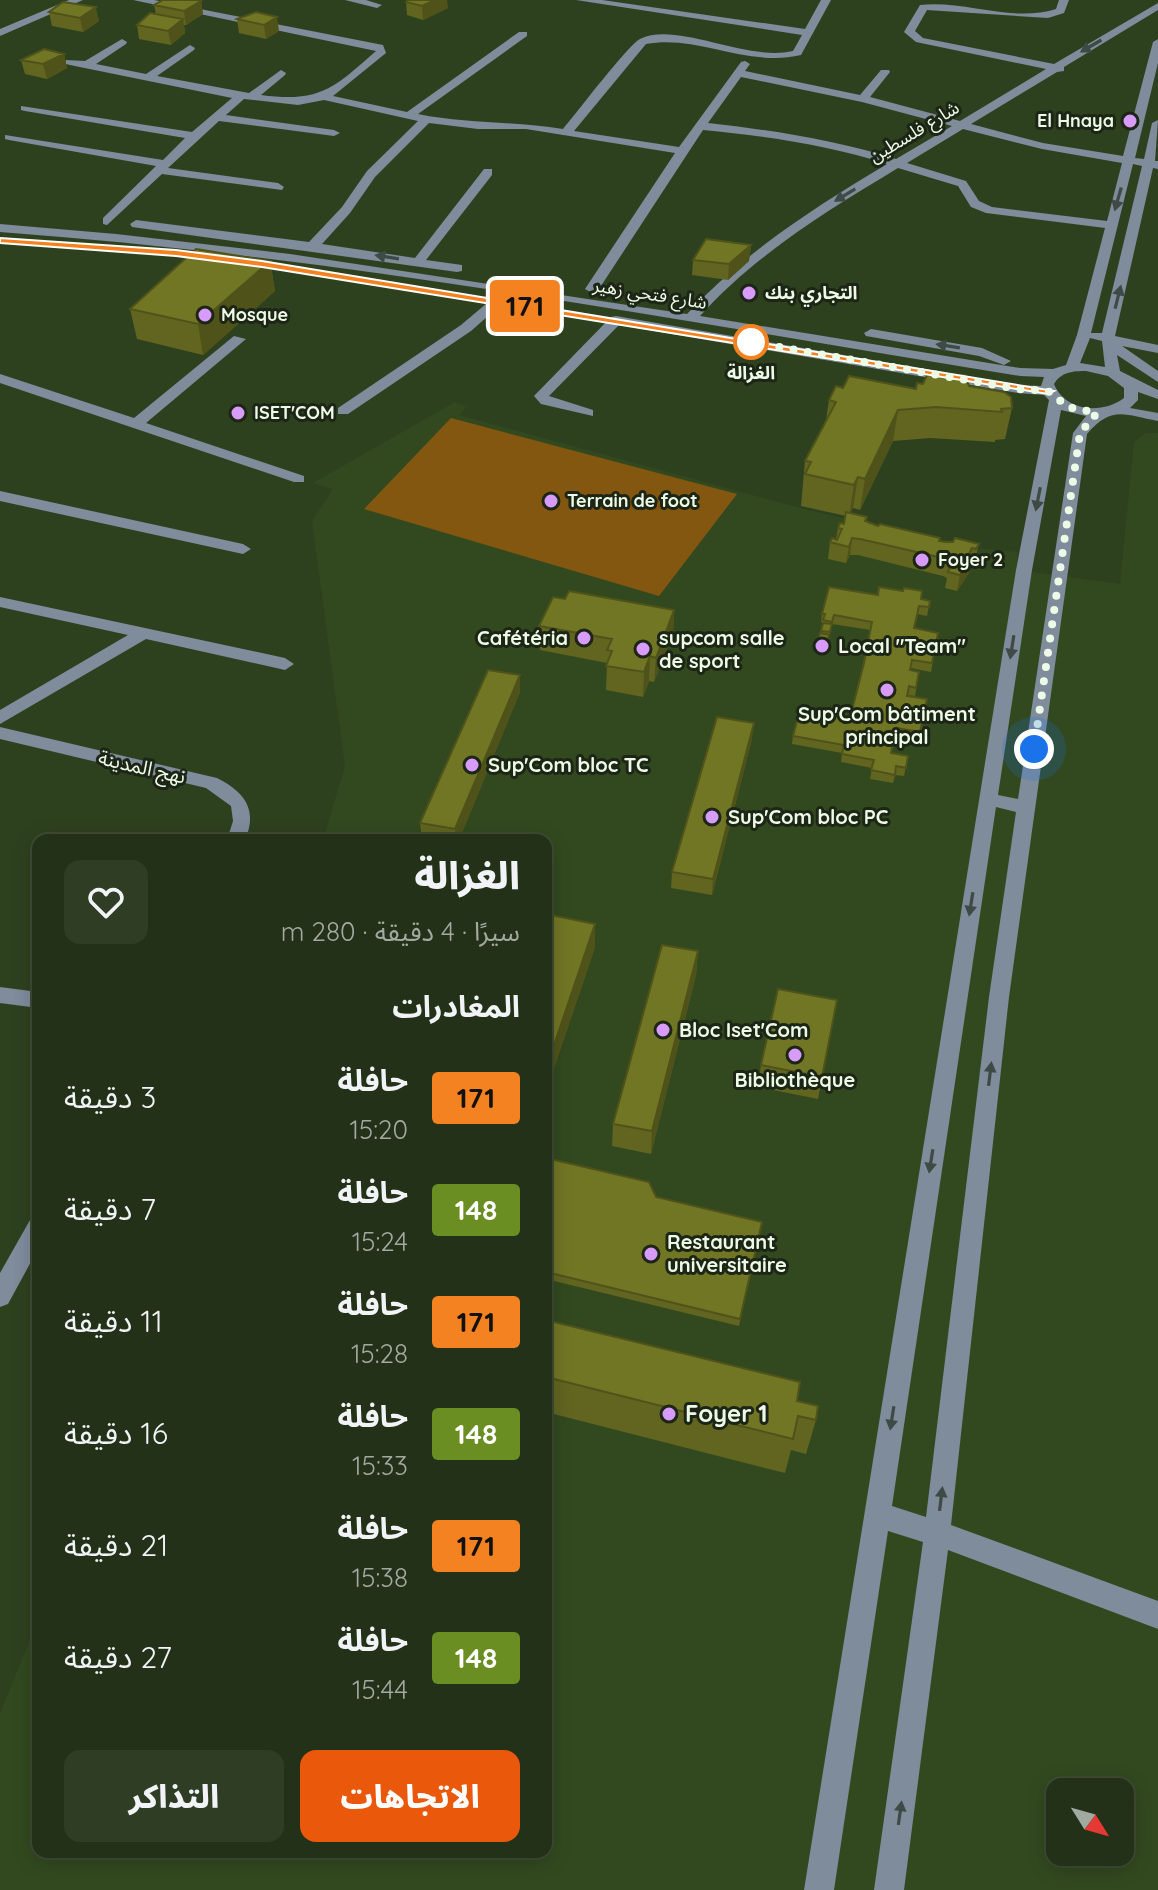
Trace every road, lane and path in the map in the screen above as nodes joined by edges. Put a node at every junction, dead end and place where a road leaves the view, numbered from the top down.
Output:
1 (78, 0) edge
2 (138, 0) edge
3 (350, 0) edge
4 (581, 0) edge
5 (826, 0) edge
6 (1064, 0) edge
7 (377, 5) dead end
8 (1158, 6) edge
9 (0, 21) edge
10 (1154, 24) dead end
11 (18, 25) junction
12 (0, 33) edge
13 (808, 33) junction
14 (523, 34) dead end
15 (122, 42) dead end
16 (1157, 47) edge
17 (190, 48) dead end
18 (753, 54) junction
19 (70, 62) dead end
20 (88, 64) junction
21 (1054, 68) junction
22 (885, 72) dead end
23 (1072, 72) junction
24 (281, 73) dead end
25 (739, 73) junction
26 (149, 77) junction
27 (247, 95) junction
28 (323, 97) junction
29 (863, 99) junction
30 (25, 108) dead end
31 (408, 116) junction
32 (217, 117) junction
33 (426, 119) junction
34 (1158, 123) edge
35 (962, 124) junction
36 (701, 126) junction
37 (979, 128) junction
38 (334, 133) dead end
39 (566, 133) junction
40 (194, 136) junction
41 (9, 137) dead end
42 (682, 151) junction
43 (1128, 161) junction
44 (896, 164) junction
45 (1154, 165) edge
46 (162, 167) junction
47 (911, 169) junction
48 (488, 172) dead end
49 (278, 187) dead end
50 (0, 215) edge
51 (107, 221) junction
52 (1110, 225) junction
53 (0, 228) edge
54 (0, 241) edge
55 (313, 246) junction
56 (418, 262) junction
57 (592, 289) junction
58 (498, 301) junction
59 (703, 313) junction
60 (616, 320) junction
61 (1084, 335) junction
62 (239, 339) dead end
63 (1108, 340) junction
64 (1158, 349) edge
65 (1072, 367) junction
66 (1056, 373) junction
67 (1119, 377) junction
68 (0, 378) edge
69 (1158, 378) edge
70 (1158, 395) edge
71 (1052, 396) junction
72 (1118, 410) junction
73 (343, 411) dead end
74 (588, 413) dead end
75 (1097, 413) junction
76 (1158, 417) edge
77 (136, 424) junction
78 (299, 479) dead end
79 (0, 496) edge
80 (243, 549) dead end
81 (0, 602) edge
82 (146, 632) junction
83 (285, 664) dead end
84 (0, 718) edge
85 (0, 733) edge
86 (988, 799) junction
87 (1026, 807) junction
88 (239, 834) edge
89 (0, 995) edge
90 (32, 999) edge
91 (32, 1238) edge
92 (0, 1296) edge
93 (877, 1515) junction
94 (937, 1533) junction
95 (1158, 1615) edge
96 (819, 1890) edge
97 (889, 1890) edge

1 - 11 street
2 - 28 street
3 - 7 street
4 - 13 street
5 - 13 street
6 - 21 street
8 -> 21 street, شارع فلسطين
9 - 11 street
10 - 23 street, شارع فلسطين
11 - 12 street
13 - 18 street
14 - 31 street
15 - 20 street
16 - 43 street
17 - 26 street
18 - 25 street
18 - 39 street
19 - 20 street
20 - 26 street
21 - 23 street
21 - 35 street, شارع فلسطين
22 - 29 street
23 - 37 street, شارع فلسطين
24 - 27 street
25 - 29 street
25 - 36 street
26 - 27 street
27 - 28 street
27 - 32 street
28 - 31 street
29 - 35 street
30 - 40 street
31 - 33 street
32 - 38 street
32 - 40 street
33 - 39 street
33 - 55 street
34 - 45 street
35 - 37 street
35 - 44 street, شارع فلسطين
36 - 42 street
36 - 44 street
37 - 43 street
37 - 47 street, شارع فلسطين
39 - 42 street
40 - 46 street
41 - 46 street
42 - 57 street
43 - 45 street
43 -> 52 street
44 - 47 street
44 -> 59 street, شارع فلسطين
63 -> 45 street
46 - 49 street
46 - 51 street
47 - 52 street
47 - 59 street, شارع فلسطين
48 - 56 street
50 - 51 street
51 - 55 street
52 - 61 street
53 - 59 street, شارع فتحي زهير
54 - 58 street, شارع فتحي زهير
56 -> 55 street
56 - 57 street
57 - 59 street
58 - 60 street, شارع فتحي زهير
58 - 73 street
66 -> 59 street, شارع فتحي زهير
60 - 71 street, شارع فتحي زهير
60 - 74 street
61 - 63 street
61 - 65 street
62 - 77 street
63 - 64 street
63 - 67 street
63 - 69 street
65 - 66 street
65 - 67 street
66 - 71 street
67 - 70 street
67 - 72 street
68 - 77 street
71 - 75 street, شارع فتحي زهير
71 -> 86 street
72 - 75 street
72 - 76 street
75 - 87 street
77 - 78 street
79 - 80 street
81 - 82 street
82 - 83 street
82 - 84 street
85 - 88 street, نهج المدينة
86 - 87 street
86 -> 93 street
94 -> 87 street
89 - 90 street
91 - 92 street
93 - 94 street
93 - 96 street
94 - 95 street
97 -> 94 street

